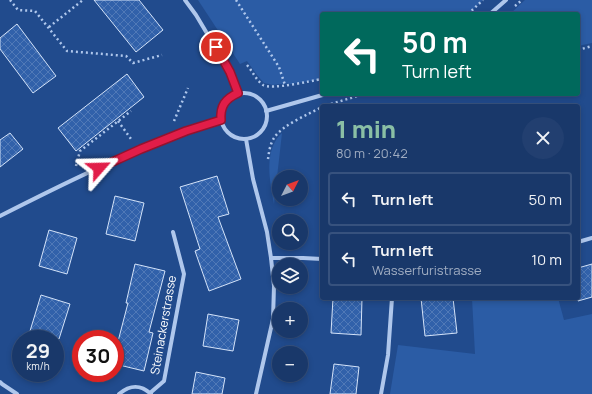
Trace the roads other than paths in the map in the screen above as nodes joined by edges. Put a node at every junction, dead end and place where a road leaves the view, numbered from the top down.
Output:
1 (185, 0) edge
2 (506, 0) edge
3 (492, 12) edge
4 (238, 93) junction
5 (320, 96) edge
6 (266, 111) junction
7 (221, 120) junction
8 (246, 139) junction
9 (0, 216) edge
10 (173, 232) dead end
11 (592, 238) edge
12 (580, 241) edge
13 (271, 258) junction
14 (320, 259) edge
15 (392, 300) edge
16 (0, 382) edge
17 (17, 394) edge
18 (119, 394) edge
19 (150, 394) edge
20 (256, 394) edge
21 (381, 394) edge

1 - 4 street
2 - 3 street
4 - 6 street
4 - 7 street
5 - 6 street
6 - 8 street
7 - 8 street
7 - 9 street
8 - 13 street
10 - 19 street, Steinackerstrasse
11 - 12 street
13 - 14 street
13 - 20 street
15 - 21 street
16 - 17 street
18 - 19 street, Steinackerstrasse

